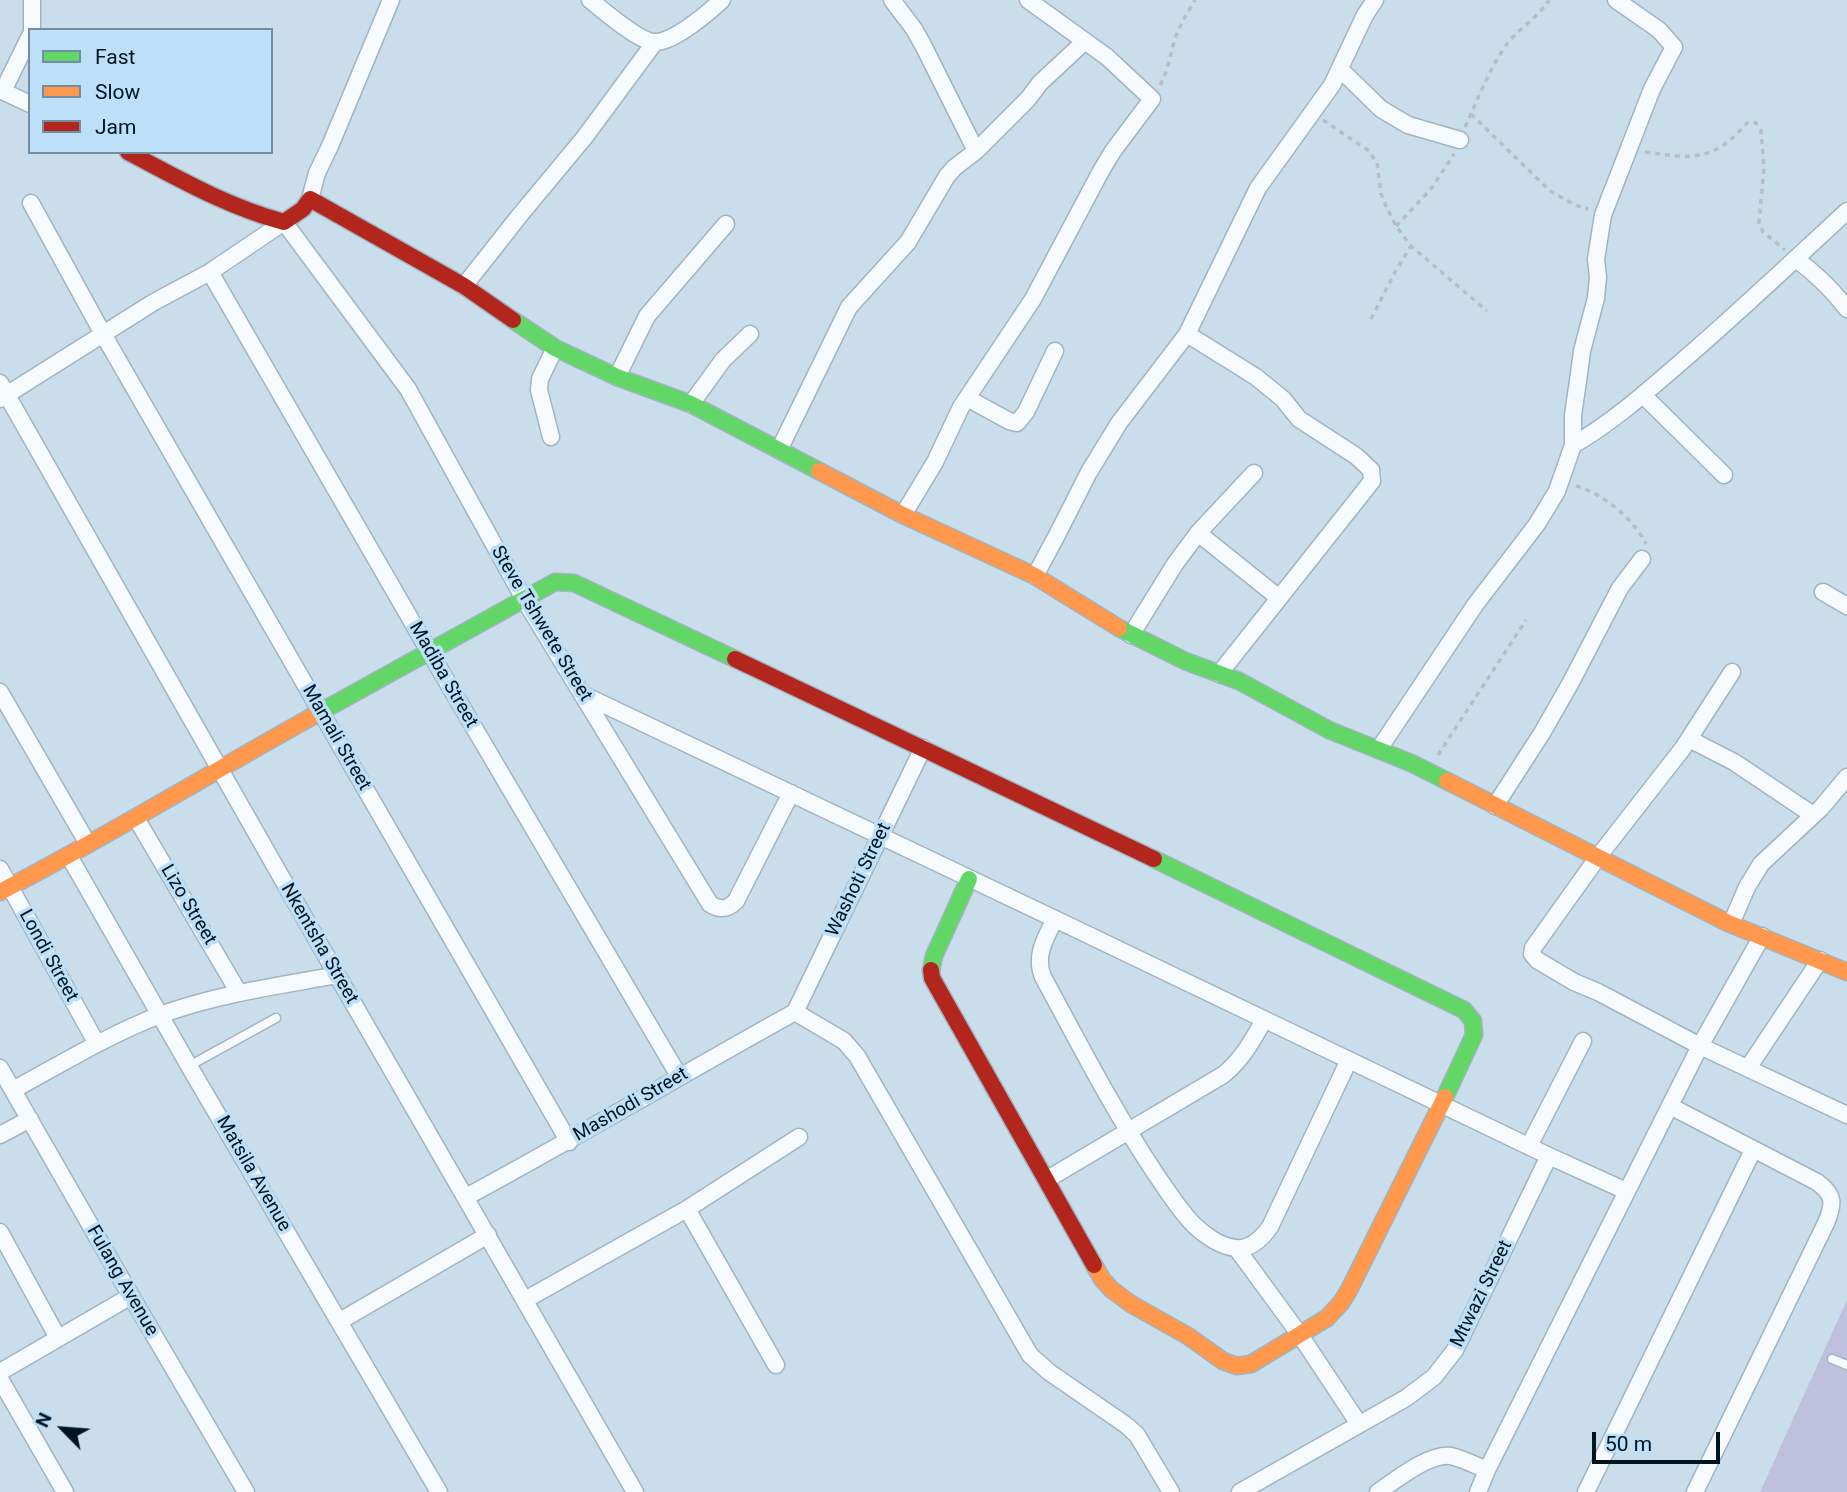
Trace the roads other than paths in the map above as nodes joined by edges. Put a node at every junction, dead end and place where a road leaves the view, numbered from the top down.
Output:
1 (32, 0) edge
2 (391, 0) edge
3 (590, 0) edge
4 (722, 0) edge
5 (892, 0) edge
6 (1028, 0) edge
7 (1375, 0) edge
8 (1616, 0) edge
9 (32, 28) edge
10 (28, 40) edge
11 (654, 42) junction
12 (1084, 42) junction
13 (1339, 69) junction
14 (2, 91) edge
15 (28, 103) edge
16 (1460, 140) road end
17 (976, 151) junction
18 (132, 154) edge
19 (310, 199) junction
20 (31, 203) dead end
21 (1847, 211) edge
22 (284, 222) junction
23 (726, 224) dead end
24 (1796, 259) junction
25 (210, 272) junction
26 (464, 286) junction
27 (1847, 309) edge
28 (103, 334) junction
29 (750, 334) dead end
30 (1187, 334) junction
31 (555, 348) junction
32 (1055, 351) dead end
33 (617, 377) junction
34 (2, 393) edge
35 (1643, 395) junction
36 (967, 398) junction
37 (691, 404) junction
38 (551, 437) dead end
39 (1573, 445) junction
40 (779, 450) junction
41 (1254, 473) dead end
42 (1724, 475) dead end
43 (903, 515) junction
44 (1198, 533) junction
45 (1642, 559) road end
46 (1035, 576) junction
47 (1823, 592) dead end
48 (1279, 598) junction
49 (524, 599) junction
50 (1847, 606) edge
51 (1131, 635) junction
52 (429, 651) junction
53 (1732, 672) dead end
54 (1219, 674) junction
55 (0, 692) edge
56 (584, 695) junction
57 (321, 712) junction
58 (1689, 739) junction
59 (923, 748) junction
60 (1379, 750) junction
61 (219, 768) junction
62 (1847, 777) edge
63 (790, 793) junction
64 (1495, 806) junction
65 (1814, 815) junction
66 (136, 818) junction
67 (880, 836) junction
68 (88, 844) junction
69 (69, 856) junction
70 (1598, 857) junction
71 (0, 869) edge
72 (969, 878) junction
73 (5, 889) edge
74 (1055, 919) junction
75 (1731, 924) junction
76 (1762, 936) junction
77 (1820, 960) junction
78 (1847, 972) edge
79 (337, 975) junction
80 (239, 993) junction
81 (795, 1012) junction
82 (161, 1015) junction
83 (276, 1018) dead end
84 (1264, 1020) junction
85 (1583, 1041) dead end
86 (97, 1044) junction
87 (1700, 1046) junction
88 (1349, 1060) junction
89 (190, 1066) junction
90 (0, 1068) edge
91 (1748, 1068) junction
92 (679, 1076) junction
93 (13, 1090) junction
94 (1441, 1105) junction
95 (1670, 1106) junction
96 (1847, 1115) edge
97 (30, 1119) junction
98 (1127, 1131) junction
99 (0, 1135) edge
100 (799, 1137) dead end
101 (569, 1142) junction
102 (1529, 1146) junction
103 (1753, 1150) junction
104 (1549, 1156) junction
105 (1046, 1180) junction
106 (1626, 1191) junction
107 (466, 1197) junction
108 (687, 1209) junction
109 (0, 1232) edge
110 (488, 1235) junction
111 (1237, 1249) junction
112 (131, 1296) junction
113 (524, 1300) junction
114 (340, 1321) junction
115 (1300, 1335) junction
116 (58, 1338) junction
117 (1832, 1359) dead end
118 (776, 1365) dead end
119 (1847, 1365) edge
120 (0, 1372) edge
121 (0, 1379) edge
122 (1359, 1424) junction
123 (1487, 1470) junction
124 (65, 1492) edge
125 (246, 1492) edge
126 (439, 1492) edge
127 (635, 1492) edge
128 (1171, 1492) edge
129 (1240, 1492) edge
130 (1378, 1492) edge
131 (1478, 1492) edge
132 (1586, 1492) edge
133 (1695, 1492) edge

1 - 9 street
2 - 19 street
3 - 11 street
4 - 11 street
5 - 17 street
6 - 12 street
7 - 13 street
8 - 39 street
10 - 14 street
11 - 26 street
12 - 17 street
12 - 36 street
13 - 16 street
13 - 30 street
14 - 15 street
17 - 40 street
18 - 22 street
19 - 22 street
19 - 26 street
20 - 28 street, Mamali Street
21 - 24 street
22 - 25 street
22 - 49 street, Steve Tshwete Street
23 - 33 street
24 - 27 street
24 - 35 street
25 - 28 street
25 - 52 street, Madiba Street
26 - 31 street
28 - 34 street
28 - 57 street, Mamali Street
29 - 37 street
30 - 46 street
30 - 48 street
31 - 33 street
31 - 38 street
32 - 36 street
33 - 37 street
34 - 61 street, Nkentsha Street
35 - 39 street
35 - 42 street
36 - 43 street
37 - 40 street
39 - 60 street
40 - 43 street
41 - 44 street
43 - 46 street
44 - 48 street
44 - 51 street
45 - 64 street
46 - 51 street
47 - 50 street
48 - 54 street
49 - 52 street
49 - 56 street, Steve Tshwete Street
49 - 59 street
51 - 54 street
52 - 57 street
52 - 92 street, Madiba Street
53 - 58 street
54 - 60 street
55 - 68 street
56 - 63 street
56 - 63 street, Steve Tshwete Street
57 - 61 street
57 - 101 street, Mamali Street
58 - 65 street
58 - 70 street
59 - 67 street, Washoti Street
59 - 94 street
60 - 64 street
61 - 66 street
61 - 79 street, Nkentsha Street
62 - 65 street
63 - 67 street
64 - 70 street
65 - 75 street
66 - 68 street
66 - 80 street, Lizo Street
67 - 72 street
67 - 81 street, Washoti Street
68 - 69 street
69 - 73 street
69 - 82 street, Matsila Avenue
70 - 75 street
70 - 87 street
71 - 73 street, Londi Street
72 - 74 street
72 - 105 street
73 - 86 street, Londi Street
74 - 84 street
74 - 98 street
75 - 76 street
76 - 77 street
76 - 87 street
77 - 78 street
77 - 91 street
79 - 80 street
79 - 107 street, Nkentsha Street
80 - 82 street
81 - 92 street, Mashodi Street
81 - 128 street
82 - 86 street
82 - 89 street, Matsila Avenue
83 - 89 lane
84 - 88 street
84 - 98 street
85 - 102 street
86 - 93 street
87 - 91 street
87 - 95 street
88 - 94 street
88 - 111 street
89 - 114 street, Matsila Avenue
90 - 93 street, Fulang Avenue
91 - 96 street
92 - 101 street, Mashodi Street
93 - 97 street, Fulang Avenue
94 - 102 street
94 - 115 street
95 - 103 street
95 - 106 street
97 - 99 street
97 - 112 street, Fulang Avenue
98 - 105 street
98 - 111 street
100 - 108 street
101 - 107 street, Mashodi Street
102 - 104 street
103 - 132 street
103 - 133 street
104 - 106 street
104 - 122 street, Mtwazi Street
105 - 115 street
106 - 123 street
107 - 110 street, Nkentsha Street
108 - 113 street
108 - 118 street
109 - 116 street
110 - 113 street, Nkentsha Street
110 - 114 street
111 - 115 street
112 - 116 street
112 - 125 street, Fulang Avenue
113 - 127 street, Nkentsha Street
114 - 126 street, Matsila Avenue
115 - 122 street
116 - 120 street
117 - 119 lane
121 - 124 street
122 - 129 street, Mtwazi Street
123 - 130 street
123 - 131 street

